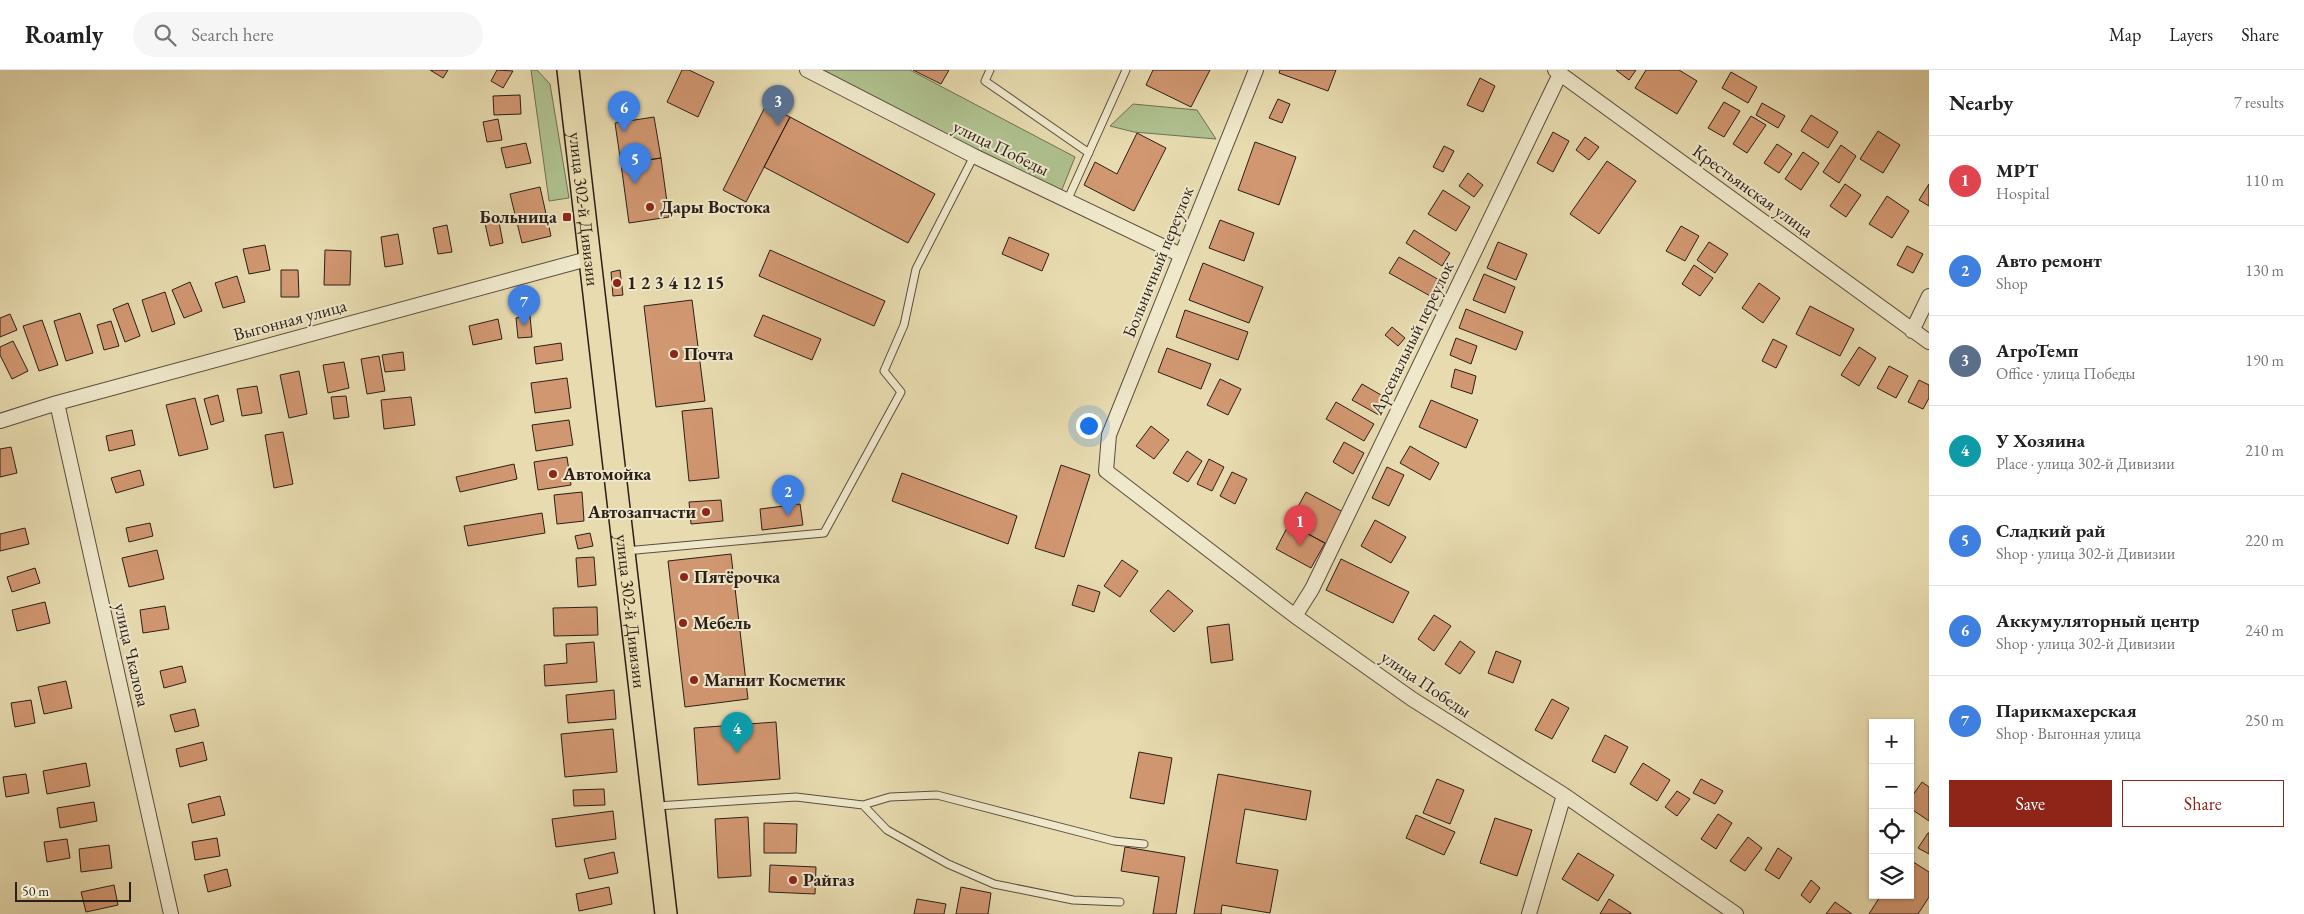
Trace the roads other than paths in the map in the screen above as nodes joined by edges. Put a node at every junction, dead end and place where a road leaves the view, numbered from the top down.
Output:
1 (568, 70) edge
2 (807, 70) edge
3 (990, 70) edge
4 (1126, 70) edge
5 (1256, 70) edge
6 (1557, 72) edge
7 (1089, 153) junction
8 (974, 156) junction
9 (1067, 201) junction
10 (1181, 255) junction
11 (591, 258) junction
12 (1929, 296) edge
13 (1912, 331) junction
14 (1929, 342) edge
15 (57, 403) junction
16 (0, 421) edge
17 (1106, 471) joint
18 (625, 551) junction
19 (1295, 616) junction
20 (1564, 795) junction
21 (863, 805) junction
22 (654, 806) junction
23 (1144, 844) dead end
24 (1120, 902) dead end
25 (171, 914) edge
26 (666, 914) edge
27 (1529, 914) edge
28 (1736, 914) edge

1 - 11 main road, улица 302-й Дивизии
2 - 8 street, улица Победы
3 - 7 lane
4 - 7 lane
5 - 10 street, Больничный переулок
6 - 13 street, Крестьянская улица
6 - 19 street, Арсенальный переулок
7 - 9 lane
8 - 9 street, улица Победы
8 - 18 lane
9 - 10 street, улица Победы
10 - 17 street, Больничный переулок
11 - 15 street, Выгонная улица
11 - 18 main road, улица 302-й Дивизии
12 - 13 street
13 - 14 street, Крестьянская улица
15 - 16 street, Выгонная улица
15 - 25 street, улица Чкалова
17 - 19 street, улица Победы
18 - 22 main road, улица 302-й Дивизии
19 - 20 street, улица Победы
20 - 27 street
20 - 28 street, улица Победы
21 - 22 lane
21 - 23 lane
21 - 24 lane
22 - 26 main road, улица 302-й Дивизии

